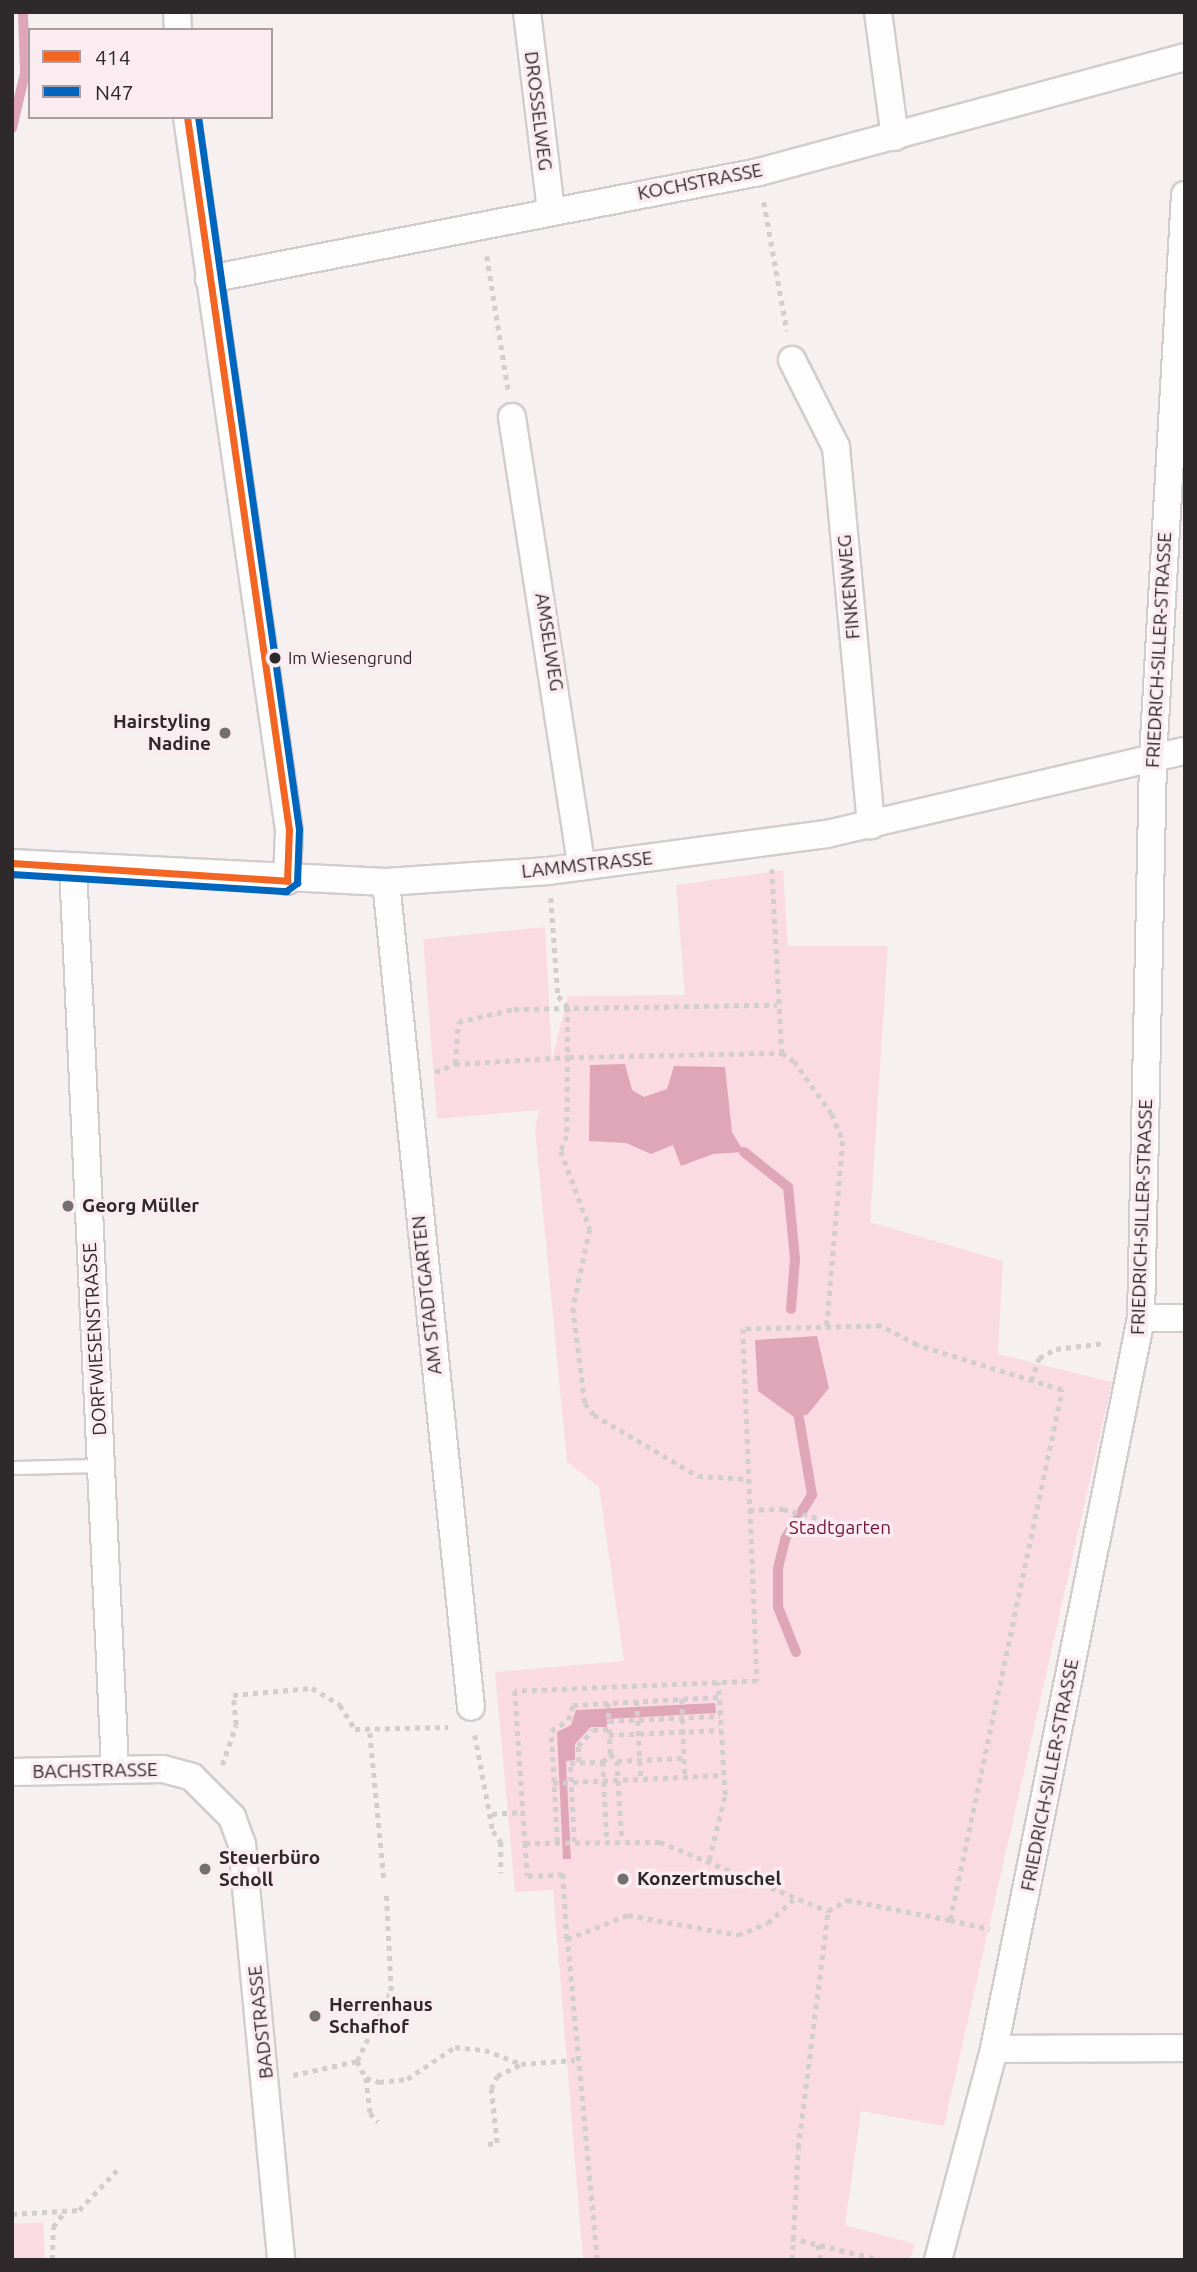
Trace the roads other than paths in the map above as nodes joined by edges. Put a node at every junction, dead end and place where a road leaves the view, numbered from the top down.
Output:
1 (527, 12) edge
2 (878, 12) edge
3 (1185, 57) edge
4 (187, 119) edge
5 (895, 137) junction
6 (1185, 195) edge
7 (551, 209) junction
8 (209, 279) junction
9 (792, 359) road end
10 (512, 417) road end
11 (1185, 751) edge
12 (1153, 758) junction
13 (871, 825) junction
14 (12, 863) edge
15 (73, 867) junction
16 (582, 867) junction
17 (286, 881) junction
18 (386, 882) junction
19 (1185, 1318) edge
20 (1140, 1331) junction
21 (101, 1466) junction
22 (12, 1468) edge
23 (468, 1719) road end
24 (115, 1768) junction
25 (12, 1772) edge
26 (213, 1793) joint
27 (1185, 2048) edge
28 (994, 2049) junction
29 (281, 2260) edge
30 (938, 2260) edge

1 - 7 street, DROSSELWEG
2 - 5 street
3 - 5 street, KOCHSTRASSE
4 - 8 street
5 - 7 street, KOCHSTRASSE
6 - 12 street, FRIEDRICH-SILLER-STRASSE
7 - 8 street, KOCHSTRASSE
8 - 17 street
9 - 13 street, FINKENWEG
10 - 16 street, AMSELWEG
11 - 12 street, LAMMSTRASSE
12 - 13 street, LAMMSTRASSE
12 - 20 street, FRIEDRICH-SILLER-STRASSE
13 - 16 street, LAMMSTRASSE
14 - 15 street, LAMMSTRASSE
15 - 17 street, LAMMSTRASSE
15 - 21 street, DORFWIESENSTRASSE
16 - 18 street, LAMMSTRASSE
17 - 18 street, LAMMSTRASSE
18 - 23 street, AM STADTGARTEN
19 - 20 street
20 - 28 street, FRIEDRICH-SILLER-STRASSE
21 - 22 lane
21 - 24 street, DORFWIESENSTRASSE
24 - 25 street, BACHSTRASSE
24 - 26 street, BACHSTRASSE
26 - 29 street, BADSTRASSE
27 - 28 street
28 - 30 street, FRIEDRICH-SILLER-STRASSE

